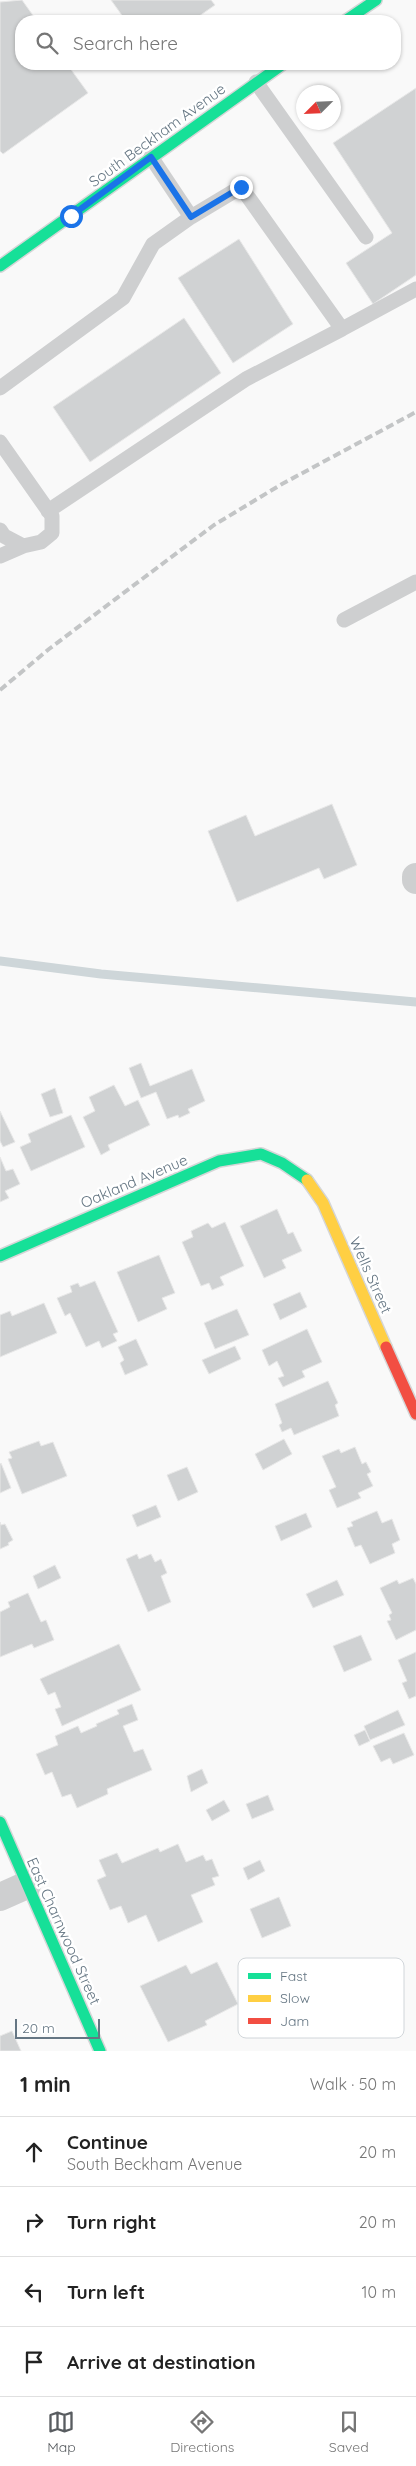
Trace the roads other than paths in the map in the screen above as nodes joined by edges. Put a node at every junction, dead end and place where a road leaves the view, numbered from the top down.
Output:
1 (376, 0) edge
2 (354, 15) edge
3 (274, 70) edge
4 (256, 82) junction
5 (151, 157) junction
6 (191, 217) junction
7 (366, 237) dead end
8 (0, 266) edge
9 (416, 289) edge
10 (342, 329) junction
11 (0, 388) edge
12 (0, 442) edge
13 (48, 511) junction
14 (0, 530) edge
15 (23, 546) junction
16 (0, 556) edge
17 (416, 582) edge
18 (344, 620) dead end
19 (282, 1163) joint
20 (0, 1256) edge
21 (416, 1414) edge
22 (0, 1822) edge
23 (27, 1885) junction
24 (0, 1897) edge
25 (100, 2051) edge

1 - 2 street
3 - 4 street, South Beckham Avenue
4 - 5 street, South Beckham Avenue
4 - 7 lane
5 - 6 lane
5 - 8 street, South Beckham Avenue
6 - 10 lane
6 - 11 lane
9 - 10 lane
10 - 13 lane
12 - 13 lane
13 - 15 lane
14 - 15 lane
15 - 16 lane
17 - 18 lane
19 - 20 street, Oakland Avenue
19 - 21 street, Wells Street
22 - 23 street, East Charnwood Street
23 - 24 street
23 - 25 street, East Charnwood Street

